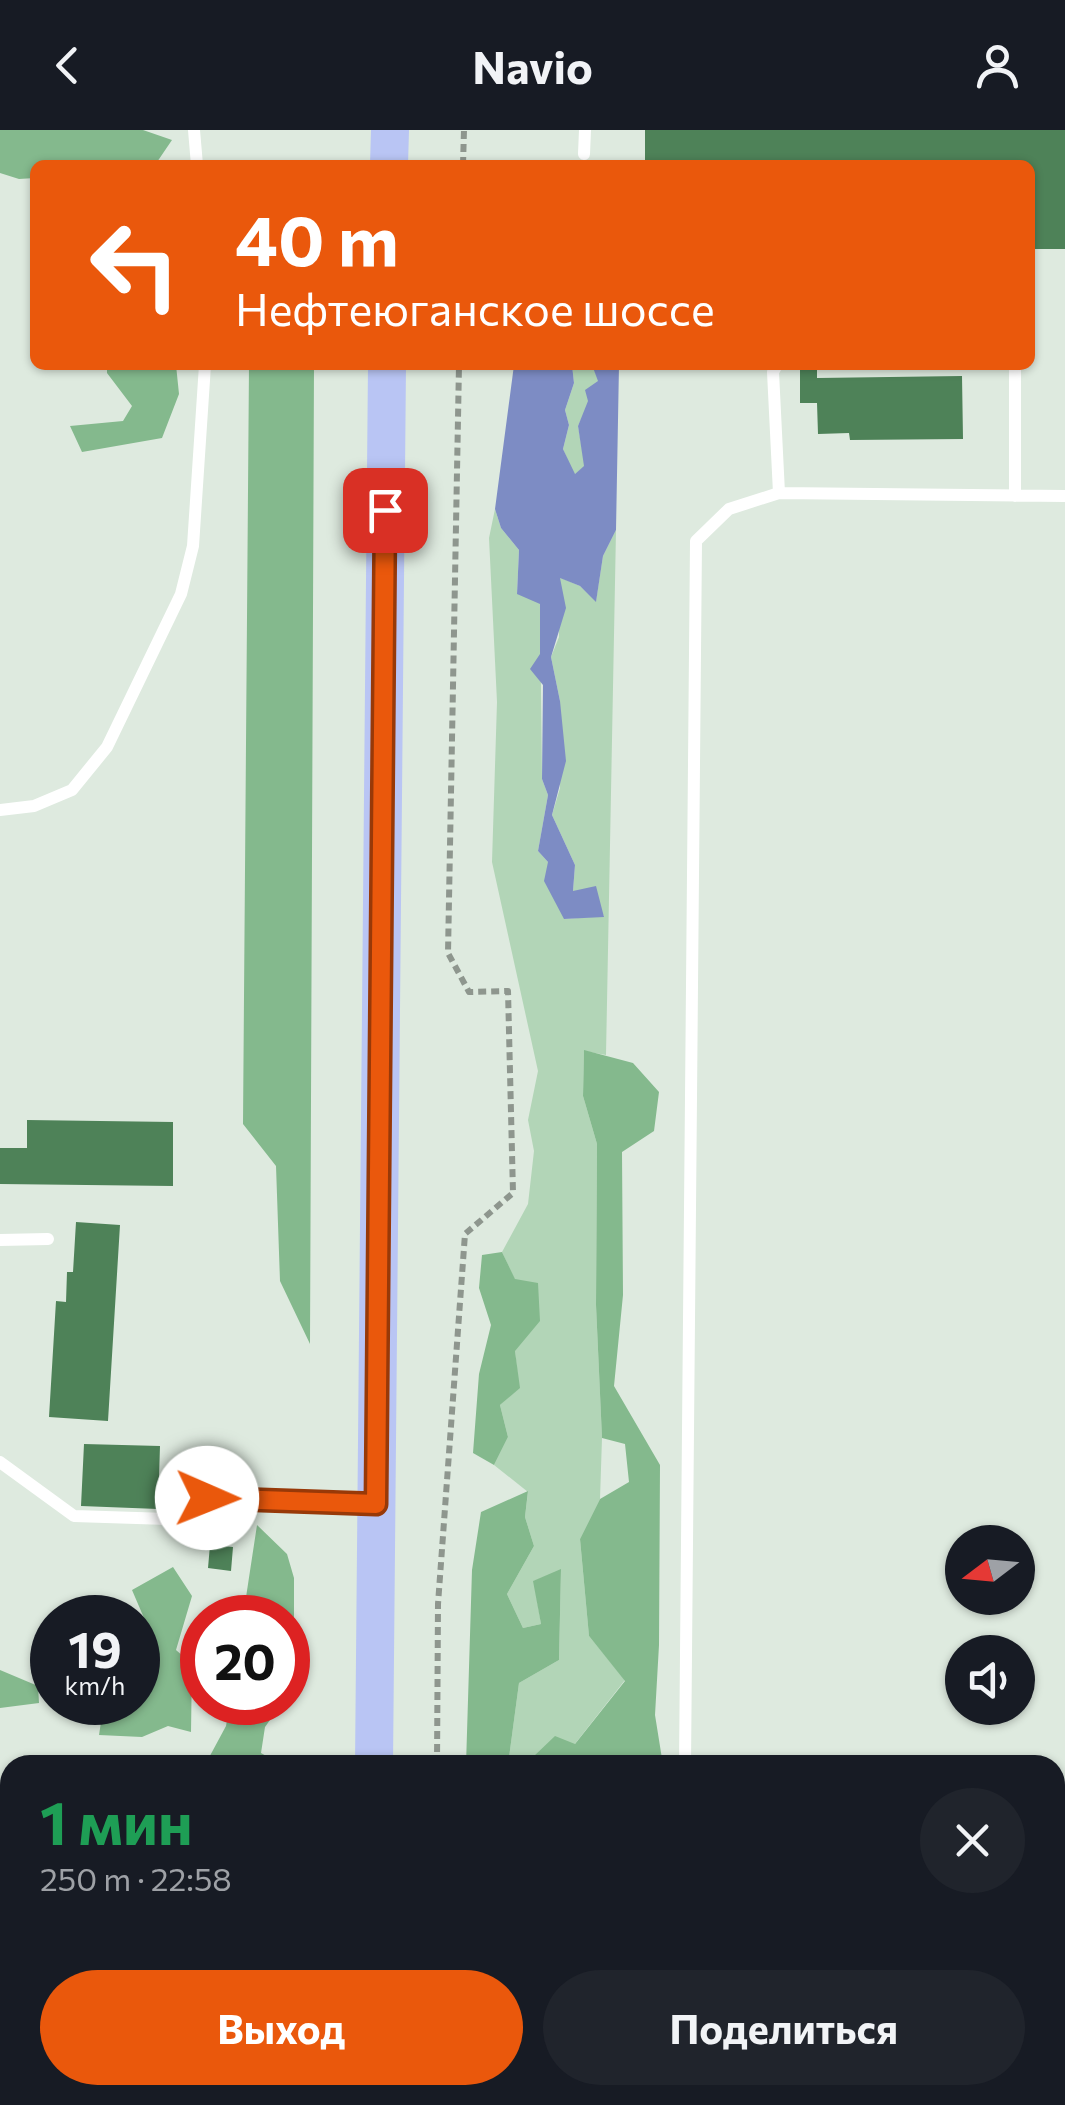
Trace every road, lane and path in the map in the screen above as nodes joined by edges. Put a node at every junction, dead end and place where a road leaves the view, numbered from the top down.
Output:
1 (194, 130) edge
2 (390, 130) edge
3 (464, 130) edge
4 (585, 130) edge
5 (584, 154) dead end
6 (197, 160) edge
7 (390, 160) edge
8 (463, 160) edge
9 (204, 370) edge
10 (387, 370) edge
11 (460, 370) edge
12 (774, 370) edge
13 (1014, 370) edge
14 (779, 493) junction
15 (1015, 496) junction
16 (1065, 496) edge
17 (0, 810) edge
18 (48, 1239) dead end
19 (0, 1240) edge
20 (0, 1462) edge
21 (376, 1504) junction
22 (374, 1755) edge
23 (437, 1755) edge
24 (685, 1755) edge

1 - 6 lane
2 - 7 main road
3 - 8 path
4 - 5 lane
9 - 17 lane
10 - 21 main road
11 - 23 path
12 - 14 lane
13 - 15 lane
14 - 15 lane
14 - 24 lane
15 - 16 lane
18 - 19 lane
20 - 21 lane
21 - 22 main road

